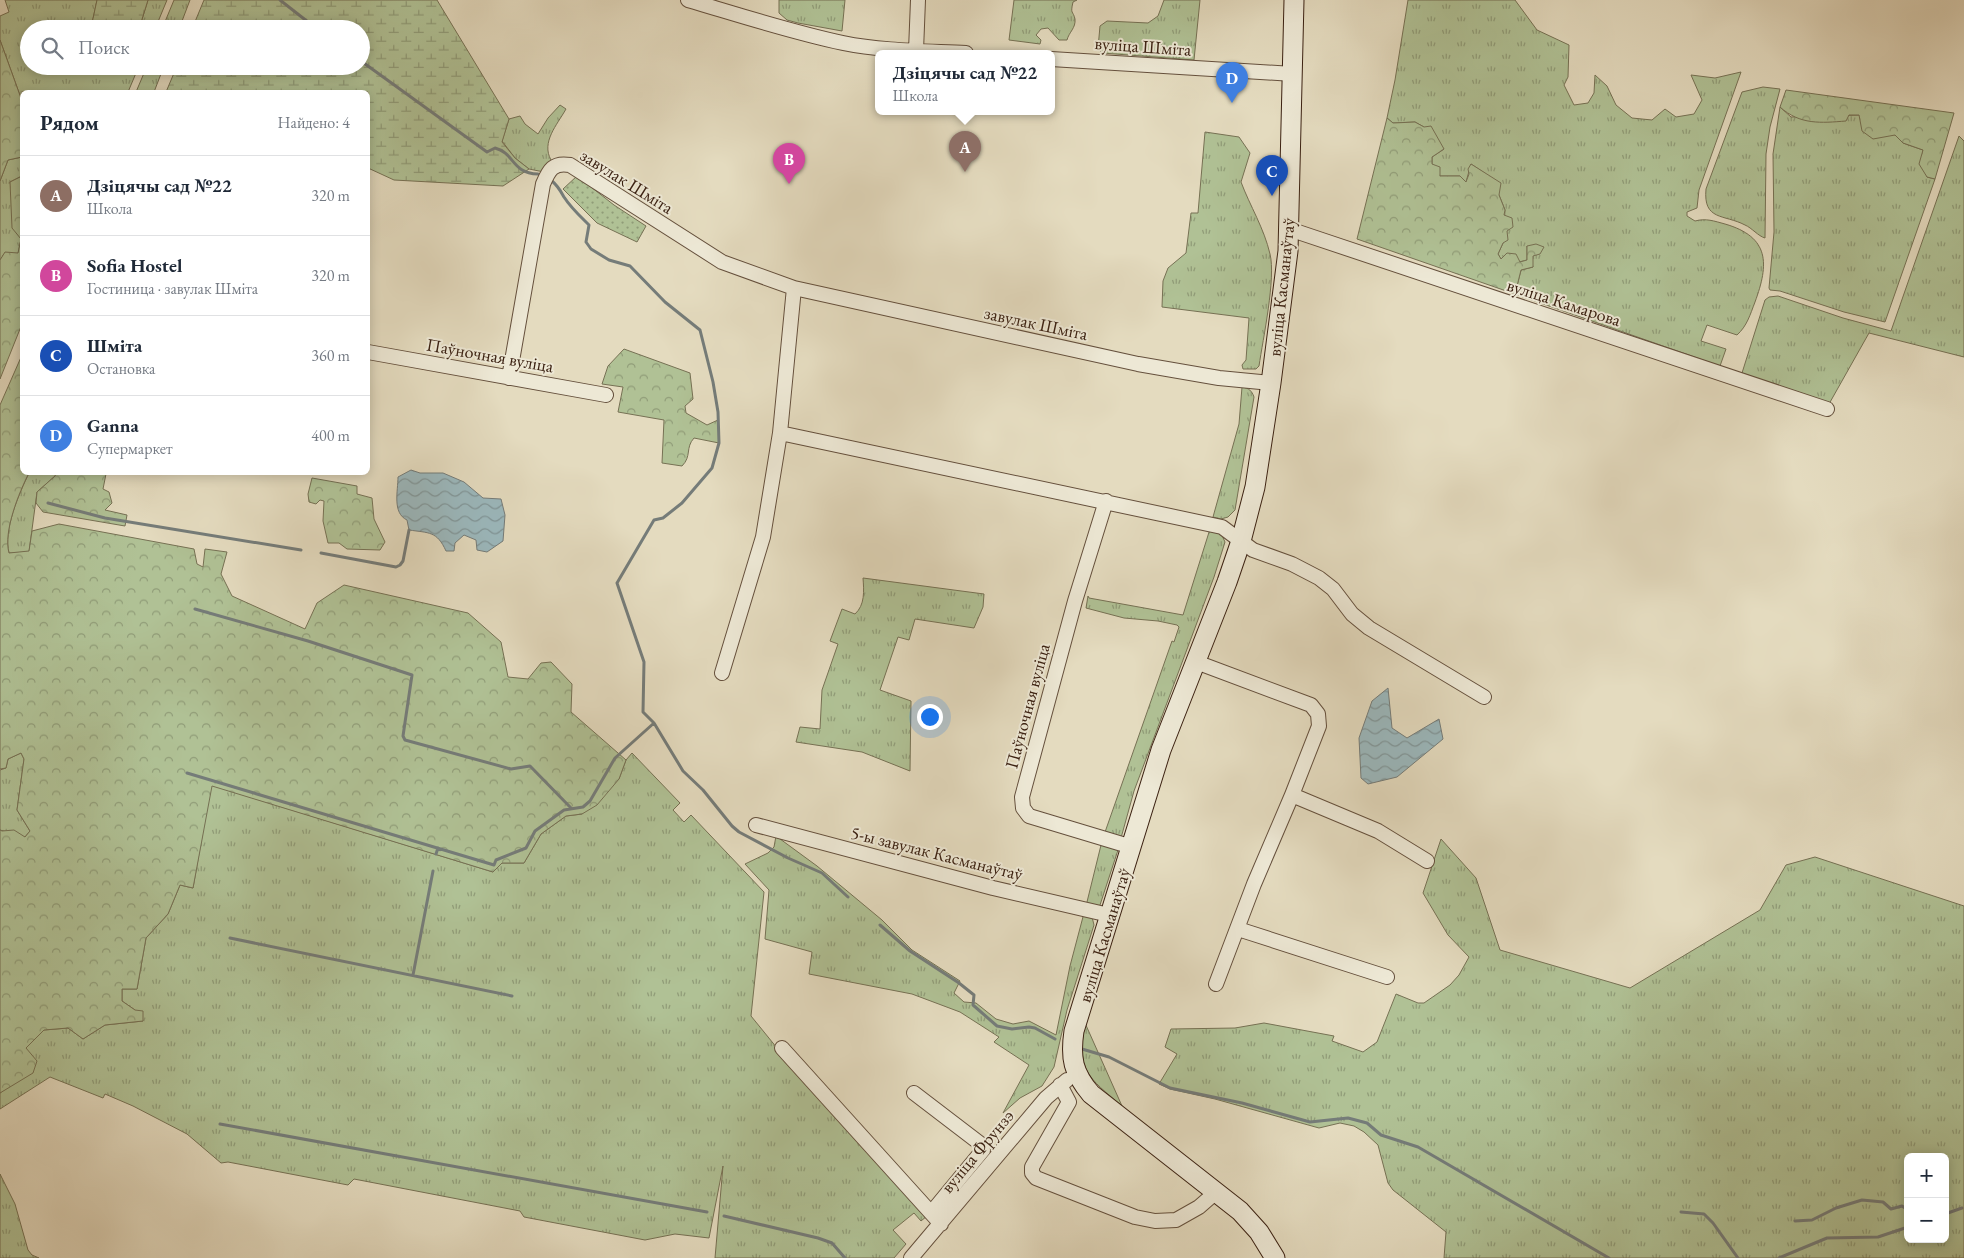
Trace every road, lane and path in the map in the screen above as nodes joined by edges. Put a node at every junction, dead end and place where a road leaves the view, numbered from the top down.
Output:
1 (688, 0) edge
2 (918, 0) edge
3 (1294, 0) edge
4 (916, 50) joint
5 (1055, 58) edge
6 (1293, 74) junction
7 (1288, 229) junction
8 (794, 288) junction
9 (370, 352) edge
10 (509, 378) junction
11 (1271, 383) junction
12 (606, 395) dead end
13 (1827, 409) dead end
14 (780, 433) junction
15 (1106, 501) junction
16 (1241, 541) junction
17 (1196, 662) junction
18 (722, 674) dead end
19 (1484, 697) dead end
20 (1292, 795) junction
21 (756, 825) dead end
22 (1132, 847) junction
23 (1427, 861) dead end
24 (1110, 915) junction
25 (1238, 929) junction
26 (1387, 977) dead end
27 (1216, 984) dead end
28 (782, 1048) dead end
29 (1077, 1075) junction
30 (1060, 1085) junction
31 (914, 1093) dead end
32 (1215, 1193) junction
33 (931, 1213) junction
34 (941, 1224) junction
35 (911, 1258) edge
36 (1275, 1258) edge

1 - 4 street
2 - 4 street
3 - 6 main road, вуліца Касманаўтаў
5 - 6 street, вуліца Шміта
6 - 7 main road, вуліца Касманаўтаў
7 - 11 main road, вуліца Касманаўтаў
7 - 13 street, вуліца Камарова
8 - 10 street, завулак Шміта
8 - 11 street, завулак Шміта
8 - 14 street
9 - 10 street, Паўночная вуліца
10 - 12 street, Паўночная вуліца
11 - 16 main road, вуліца Касманаўтаў
14 - 15 street
14 - 18 street
15 - 16 street
15 - 22 street, Паўночная вуліца
16 - 17 main road, вуліца Касманаўтаў
16 - 19 street
17 - 20 street
17 - 22 main road, вуліца Касманаўтаў
20 - 23 street
20 - 25 street
21 - 24 street, 5-ы завулак Касманаўтаў
22 - 24 main road, вуліца Касманаўтаў
24 - 29 main road, вуліца Касманаўтаў
25 - 26 street
25 - 27 street
28 - 33 street
29 - 30 street, вуліца Фрунзэ
29 - 32 main road, вуліца Касманаўтаў
30 - 32 street
30 - 34 street, вуліца Фрунзэ
31 - 33 street
32 - 36 main road, вуліца Касманаўтаў
33 - 34 street
34 - 35 street, вуліца Фрунзэ

